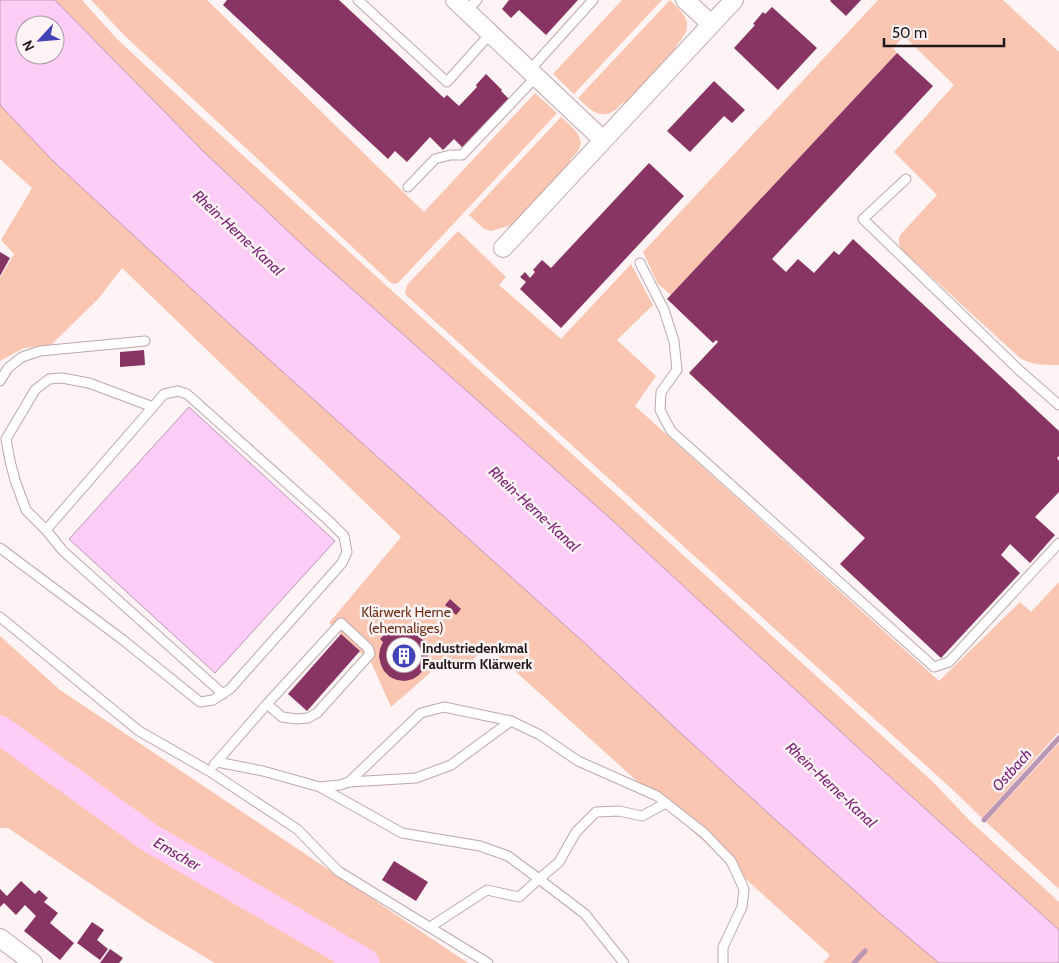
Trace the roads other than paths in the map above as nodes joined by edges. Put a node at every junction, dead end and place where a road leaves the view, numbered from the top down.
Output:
1 (593, 0) edge
2 (685, 0) edge
3 (734, 0) edge
4 (364, 2) edge
5 (466, 4) edge
6 (711, 24) junction
7 (490, 34) junction
8 (533, 74) junction
9 (604, 140) junction
10 (906, 179) dead end
11 (408, 187) dead end
12 (503, 248) dead end
13 (640, 263) dead end
14 (145, 341) dead end
15 (0, 382) edge
16 (1059, 405) edge
17 (153, 407) junction
18 (46, 530) junction
19 (1059, 543) edge
20 (0, 548) edge
21 (0, 617) edge
22 (223, 694) junction
23 (267, 704) junction
24 (511, 720) junction
25 (217, 762) junction
26 (209, 771) junction
27 (349, 782) junction
28 (320, 786) junction
29 (666, 803) junction
30 (539, 879) junction
31 (430, 927) junction
32 (0, 938) edge
33 (33, 963) edge
34 (488, 963) edge
35 (624, 963) edge
36 (723, 963) edge

1 - 8 lane
2 - 6 street
3 - 6 street
4 - 7 lane
5 - 7 street
6 - 9 street
7 - 8 street
8 - 9 street
8 - 11 lane
9 - 12 street
10 - 16 lane
13 - 19 lane
14 - 15 lane
17 - 18 lane
17 - 18 lane
17 - 22 lane
18 - 22 lane
20 - 22 lane
21 - 26 lane
23 - 23 lane
23 - 25 lane
24 - 27 lane
24 - 27 lane
24 - 29 lane
25 - 26 lane
25 - 28 lane
26 - 31 lane
27 - 28 lane
28 - 30 lane
29 - 30 lane
29 - 36 lane
30 - 31 lane
30 - 35 lane
31 - 34 lane
32 - 33 street

